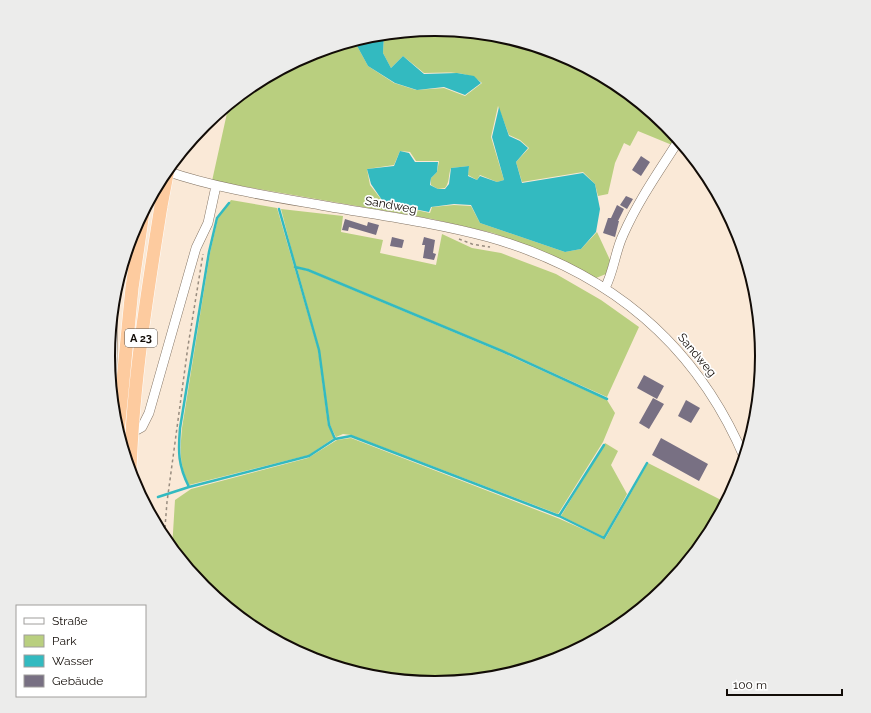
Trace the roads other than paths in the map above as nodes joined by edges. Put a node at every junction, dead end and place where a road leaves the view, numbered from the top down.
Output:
1 (676, 145) edge
2 (173, 173) edge
3 (165, 184) edge
4 (216, 186) junction
5 (140, 232) edge
6 (605, 288) junction
7 (117, 386) edge
8 (121, 391) junction
9 (124, 430) edge
10 (124, 432) edge
11 (124, 433) edge
12 (742, 451) edge

1 - 6 street
2 - 4 street, Sandweg
3 - 10 highway, A 23, bridge
4 - 6 street, Sandweg
4 - 11 street
5 - 8 highway, A 23
6 - 12 street, Sandweg
7 - 8 street
8 - 9 highway, A 23

